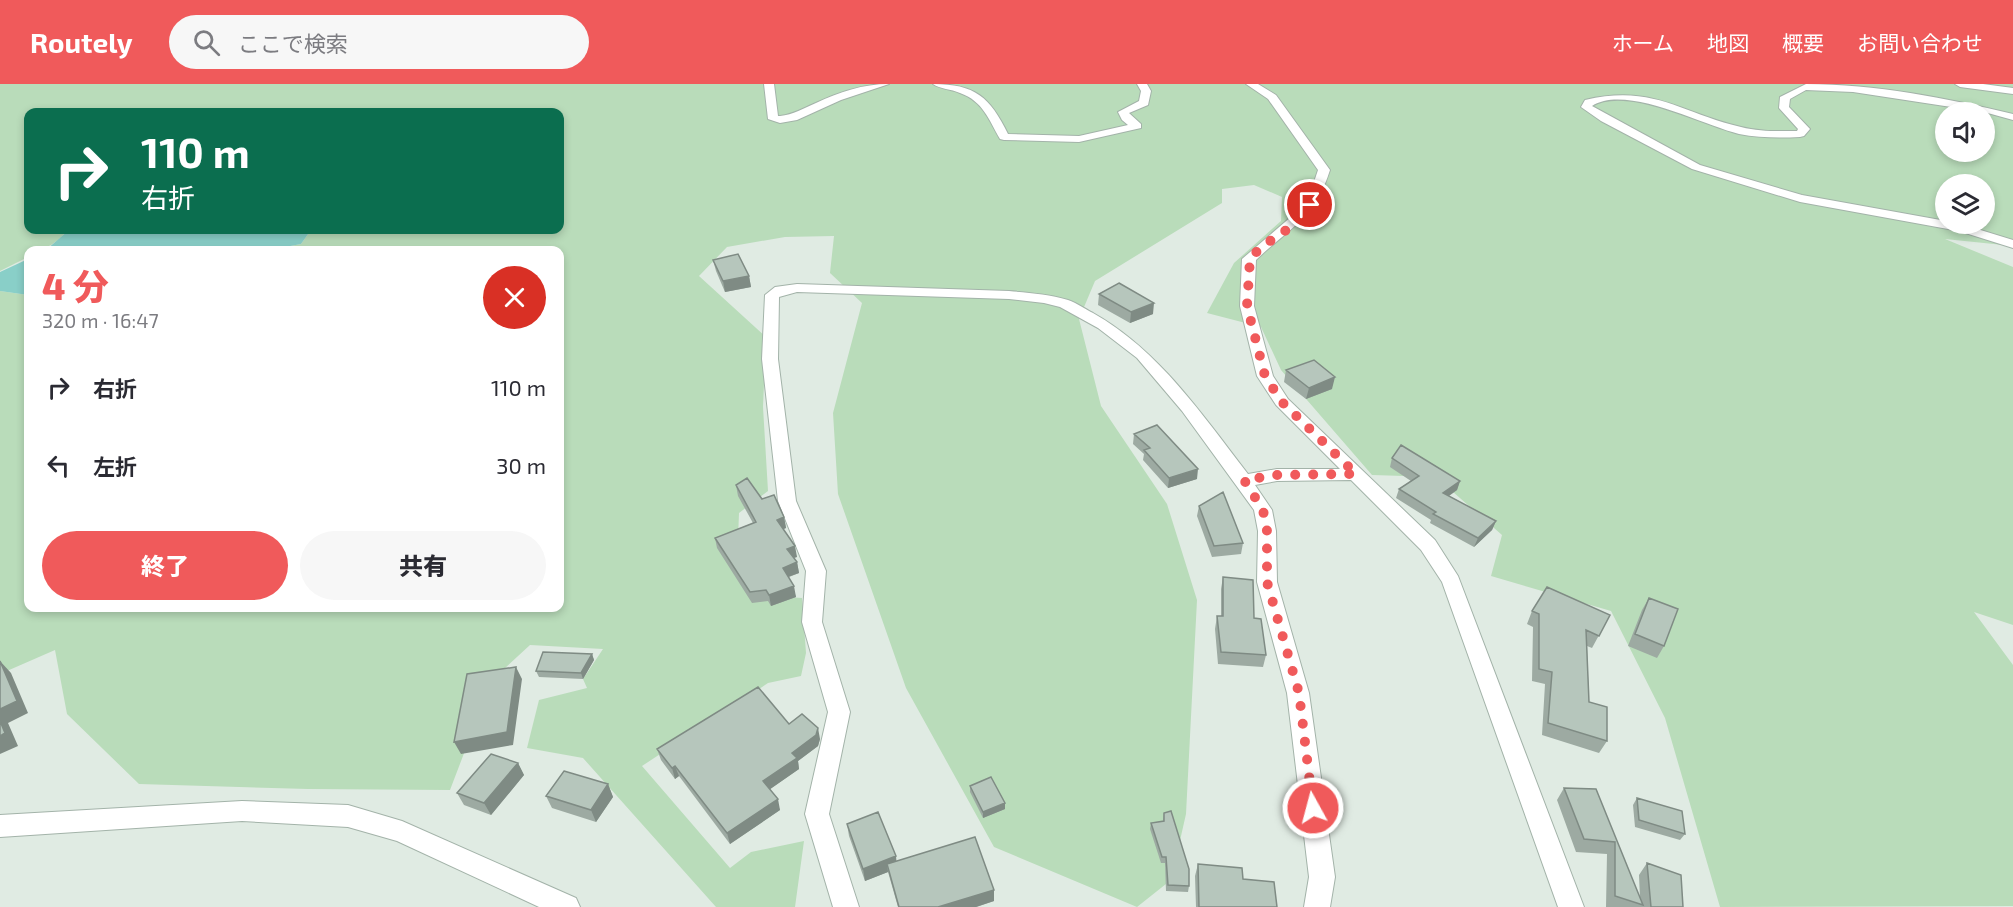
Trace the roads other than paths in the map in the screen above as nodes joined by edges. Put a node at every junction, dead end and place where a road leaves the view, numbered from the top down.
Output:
1 (769, 84) edge
2 (884, 84) edge
3 (938, 84) edge
4 (1142, 84) edge
5 (1251, 84) edge
6 (1960, 84) edge
7 (2013, 91) edge
8 (2013, 117) edge
9 (2013, 244) edge
10 (1356, 474) junction
11 (1244, 480) junction
12 (0, 826) edge
13 (567, 907) edge
14 (846, 907) edge
15 (1317, 907) edge
16 (1571, 907) edge

1 - 2 street
3 - 4 street
5 - 10 street
6 - 7 street
8 - 9 street
10 - 11 street
10 - 16 street
11 - 14 street
11 - 15 street
12 - 13 street

